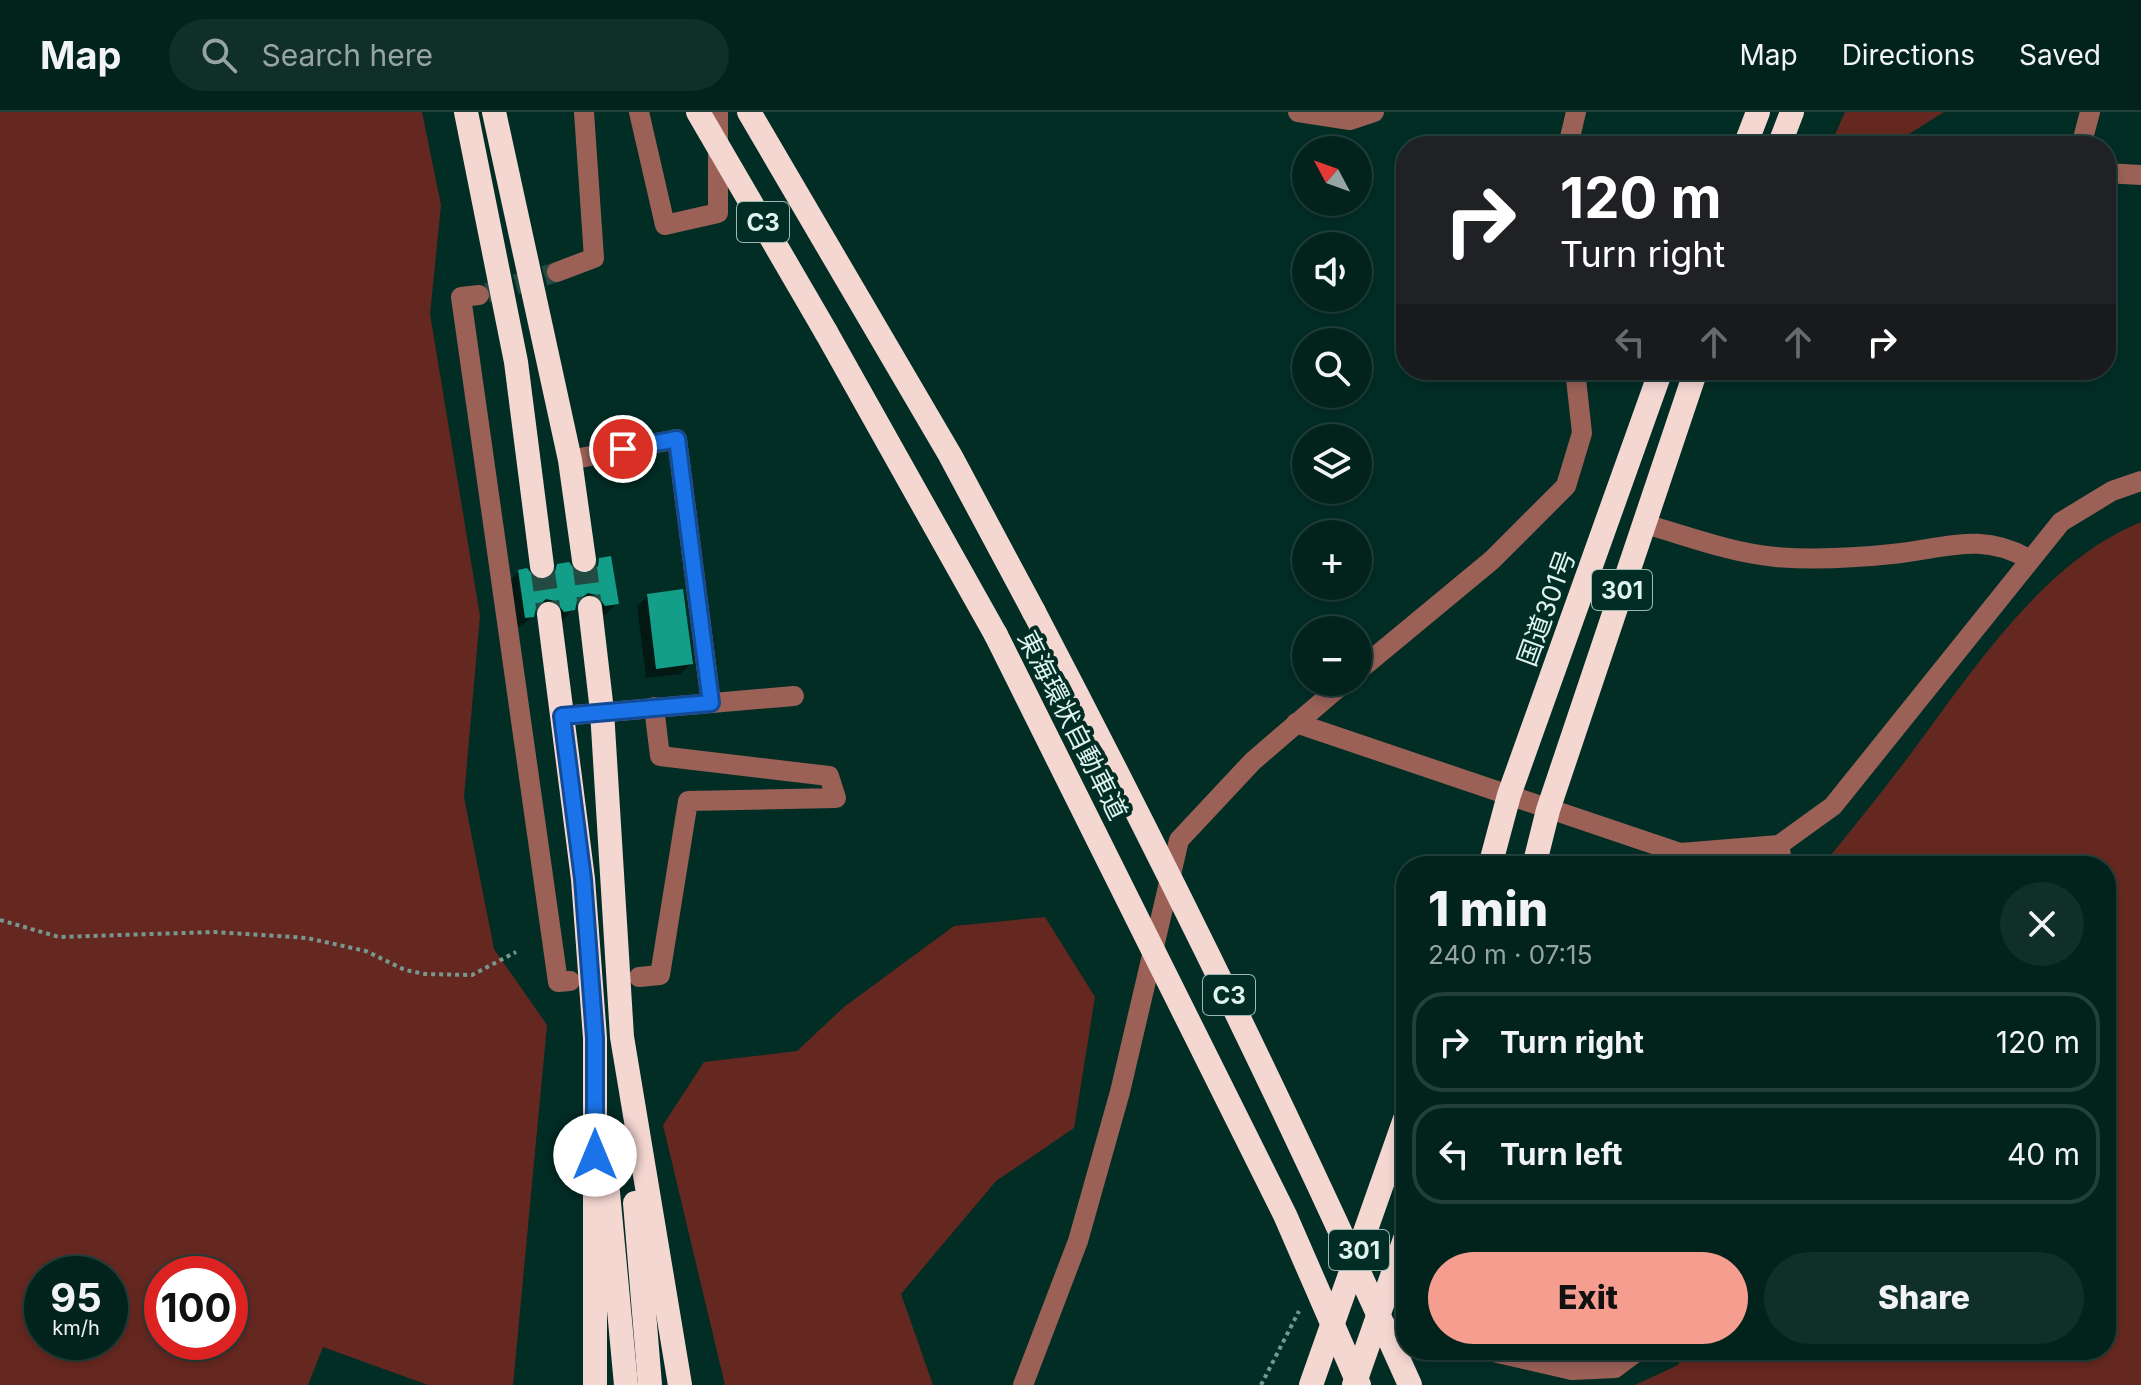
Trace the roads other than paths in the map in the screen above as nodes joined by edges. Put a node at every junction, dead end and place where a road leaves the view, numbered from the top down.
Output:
1 (466, 112) edge
2 (494, 112) edge
3 (584, 112) edge
4 (639, 112) edge
5 (698, 112) edge
6 (718, 112) edge
7 (749, 112) edge
8 (1298, 112) edge
9 (1374, 112) edge
10 (1576, 112) edge
11 (1758, 112) edge
12 (1792, 112) edge
13 (2090, 112) edge
14 (1570, 136) edge
15 (1749, 136) edge
16 (1783, 136) edge
17 (2084, 136) edge
18 (2116, 174) edge
19 (2141, 175) edge
20 (557, 272) tunnel mouth
21 (479, 295) tunnel mouth
22 (1576, 380) edge
23 (1657, 380) edge
24 (1693, 380) edge
25 (570, 460) junction
26 (2141, 481) edge
27 (1645, 524) junction
28 (2029, 559) junction
29 (584, 560) tunnel mouth
30 (542, 566) tunnel mouth
31 (590, 608) tunnel mouth
32 (549, 614) tunnel mouth
33 (1372, 659) edge
34 (794, 696) dead end
35 (1328, 696) edge
36 (711, 703) junction
37 (654, 707) junction
38 (602, 711) junction
39 (562, 716) junction
40 (1296, 723) junction
41 (1509, 795) junction
42 (1548, 810) junction
43 (1779, 845) junction
44 (1493, 856) edge
45 (1536, 856) edge
46 (1781, 856) edge
47 (639, 977) dead end
48 (570, 981) dead end
49 (622, 1037) junction
50 (595, 1038) junction
51 (1396, 1143) edge
52 (1375, 1200) junction
53 (1396, 1265) edge
54 (1376, 1324) junction
55 (1396, 1329) edge
56 (1396, 1354) edge
57 (1399, 1360) edge
58 (1528, 1360) edge
59 (1626, 1360) edge
60 (595, 1385) edge
61 (626, 1385) edge
62 (650, 1385) edge
63 (680, 1385) edge
64 (1023, 1385) edge
65 (1301, 1385) edge
66 (1311, 1385) edge
67 (1357, 1385) edge
68 (1410, 1385) edge

1 - 30 highway
2 - 25 highway
3 - 20 street
4 - 6 street
5 - 67 highway, 東海環状自動車道 / C3, bridge
7 - 56 highway, 東海環状自動車道 / C3, bridge
8 - 9 street
10 - 14 street
11 - 15 highway
12 - 16 highway
13 - 17 street
18 - 19 street
21 - 48 street
22 - 33 street
23 - 41 highway, 国道301号 / 301
24 - 27 highway, 301
25 - 29 highway
25 - 36 street
26 - 28 street
27 - 28 street
27 - 42 highway, 301
28 - 43 street
31 - 38 highway
32 - 39 highway
34 - 36 street
35 - 40 street
36 - 37 street
37 - 38 street
37 - 47 street
38 - 39 street
38 - 49 highway
39 - 50 highway
40 - 41 street
40 - 64 street
41 - 42 street
41 - 44 highway, 国道301号 / 301
42 - 43 street
42 - 45 highway, 301
43 - 46 street
49 - 62 highway
49 - 63 highway
50 - 60 highway
50 - 61 highway
51 - 52 highway, 301
52 - 65 highway
52 - 66 highway, 301
53 - 54 highway, 301
54 - 55 street
54 - 67 highway, 301
57 - 68 highway, 東海環状自動車道 / C3, bridge
58 - 59 street

